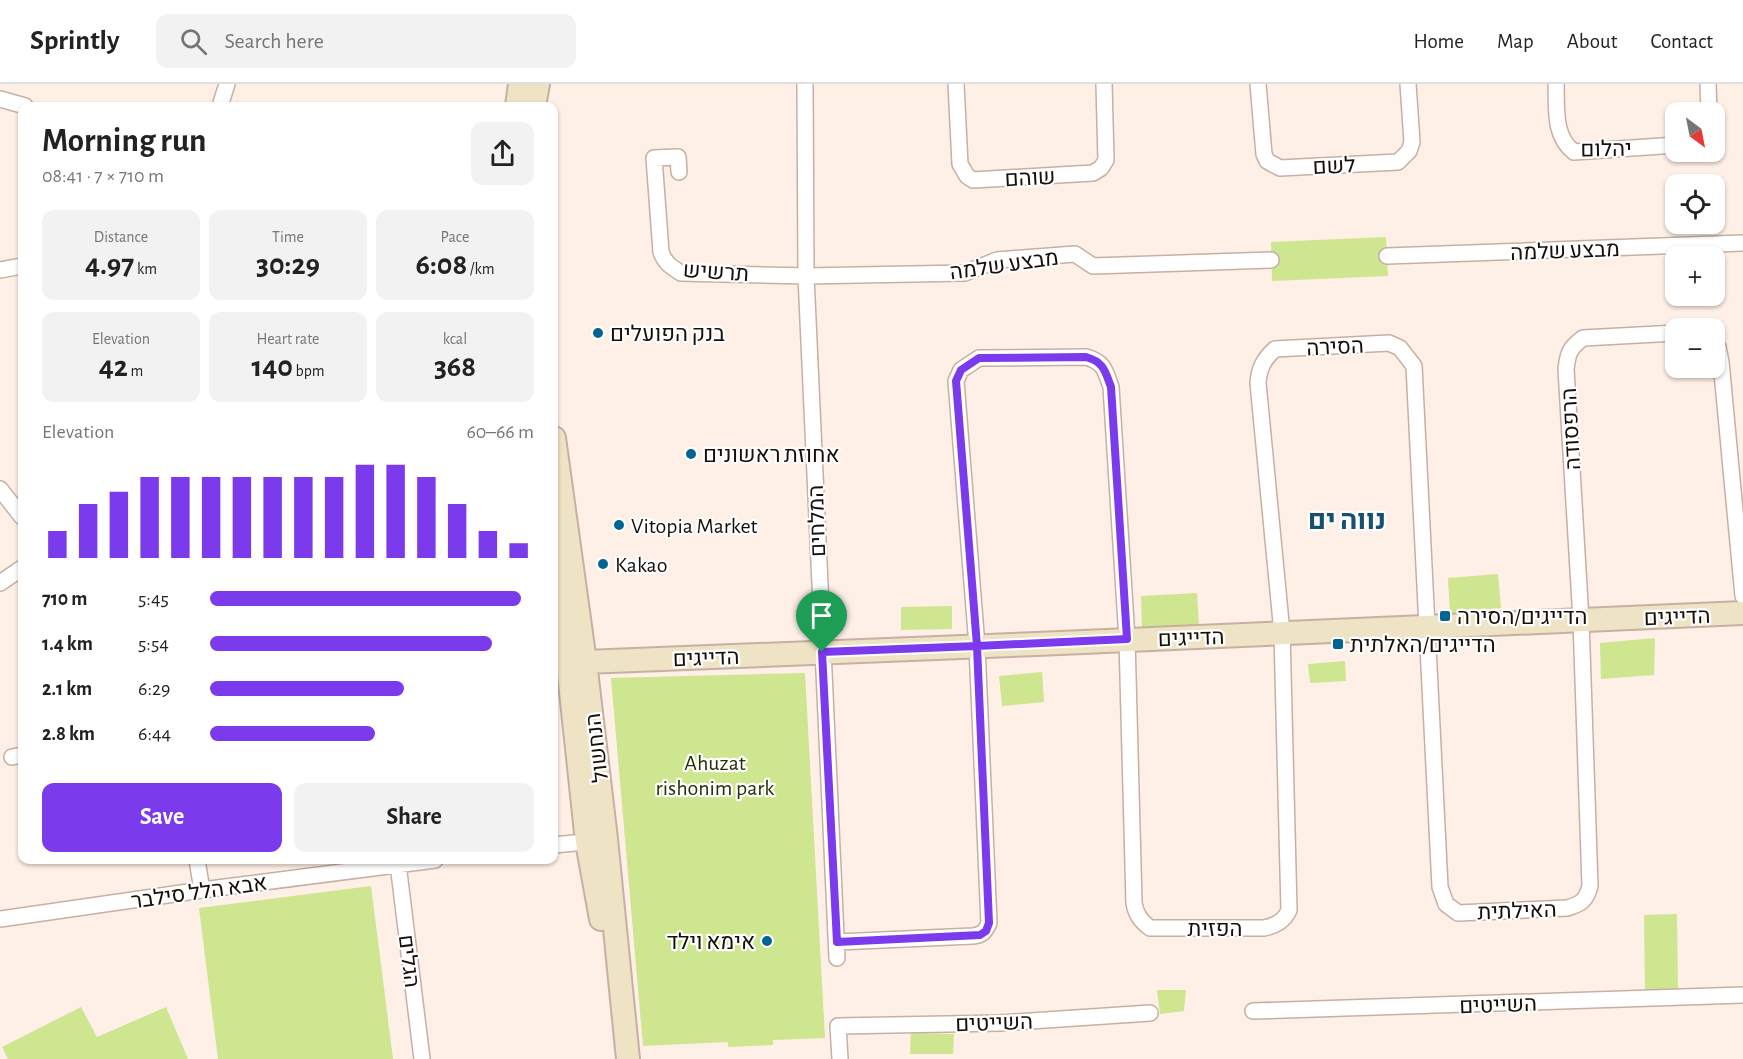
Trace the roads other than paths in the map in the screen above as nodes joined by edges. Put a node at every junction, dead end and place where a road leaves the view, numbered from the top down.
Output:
1 (227, 84) edge
2 (520, 84) edge
3 (538, 84) edge
4 (805, 84) edge
5 (956, 84) edge
6 (1104, 84) edge
7 (1258, 84) edge
8 (1408, 84) edge
9 (1556, 84) edge
10 (1708, 84) edge
11 (0, 99) edge
12 (221, 102) edge
13 (518, 102) edge
14 (535, 102) edge
15 (1709, 102) edge
16 (18, 104) edge
17 (1665, 147) edge
18 (680, 172) dead end
19 (1743, 243) edge
20 (1387, 256) dead end
21 (1271, 260) dead end
22 (18, 267) edge
23 (0, 270) edge
24 (806, 276) junction
25 (1665, 334) edge
26 (1722, 378) edge
27 (558, 477) edge
28 (0, 489) edge
29 (18, 512) edge
30 (18, 571) edge
31 (558, 571) edge
32 (0, 583) edge
33 (1743, 596) edge
34 (1743, 613) edge
35 (1581, 620) junction
36 (1428, 626) junction
37 (1282, 633) junction
38 (1127, 639) junction
39 (977, 646) junction
40 (822, 652) junction
41 (577, 663) junction
42 (597, 840) junction
43 (558, 845) edge
44 (198, 864) edge
45 (398, 864) joint
46 (202, 890) junction
47 (0, 919) edge
48 (837, 942) junction
49 (837, 958) dead end
50 (1743, 995) edge
51 (1253, 1011) dead end
52 (1150, 1013) dead end
53 (422, 1059) edge
54 (628, 1059) edge
55 (840, 1059) edge

1 - 12 street
2 - 13 street
3 - 14 street
4 - 24 street, המלחים
5 - 6 street, שוהם
7 - 8 street, לשם
9 - 17 street, יהלום
10 - 15 street
11 - 16 street
18 - 24 street, תרשיש
19 - 20 street, מבצע שלמה
21 - 24 street, מבצע שלמה
22 - 23 street
24 - 40 street, המלחים
25 - 35 street, הרפסודה
26 - 33 street
27 - 41 street, הנחשול
28 - 29 street
30 - 32 street
31 - 41 street, הנחשול
34 - 35 street, הדייגים
35 - 36 street, הדייגים
35 - 36 street, האילתית
36 - 37 street, הדייגים
36 - 37 street, הסירה
37 - 38 street, הדייגים
37 - 38 street, הפזית
38 - 39 street, הדייגים
38 - 39 street
39 - 40 street, הדייגים
39 - 48 street
40 - 41 street, הדייגים
40 - 48 street, המלחים
41 - 42 street, הנחשול
42 - 43 street
42 - 54 street, הנחשול
44 - 46 street
45 - 46 street, אבא הלל סילבר
45 - 53 street, הגלים
46 - 47 street, אבא הלל סילבר
48 - 49 street, המלחים
50 - 51 street, השייטים
52 - 55 street, השייטים

